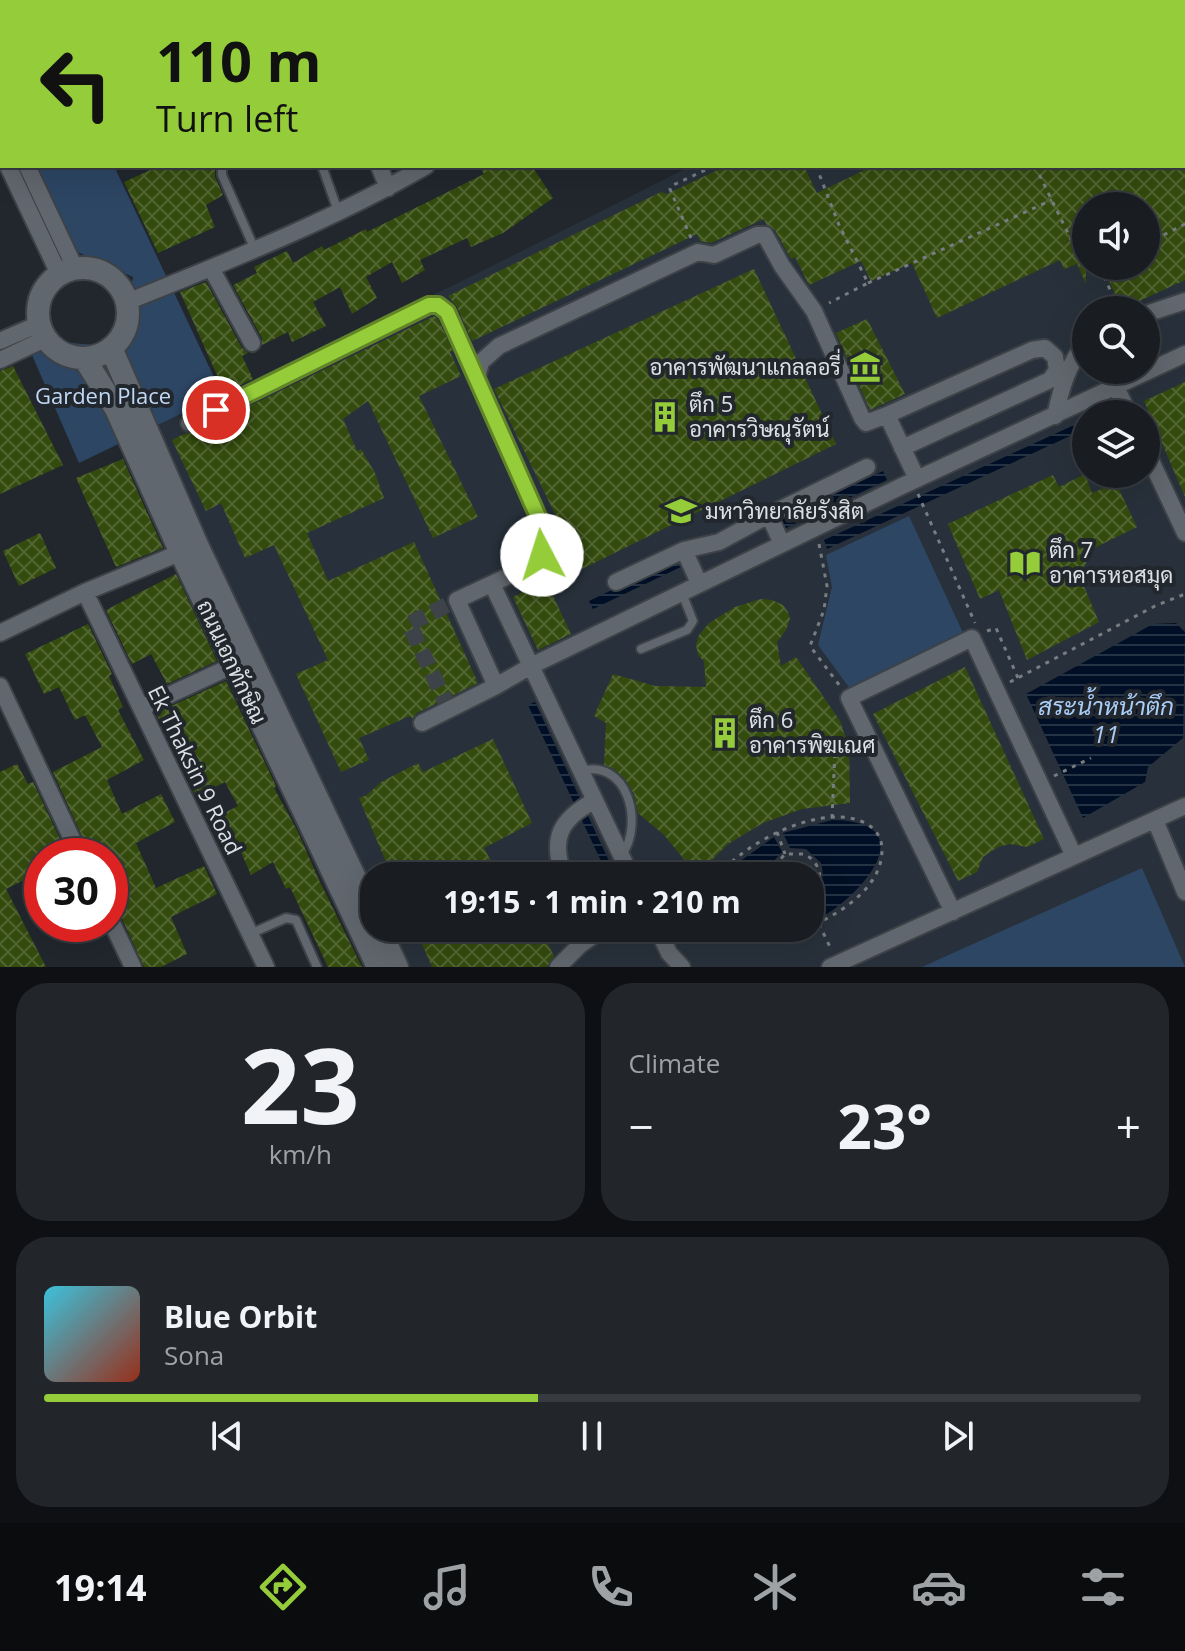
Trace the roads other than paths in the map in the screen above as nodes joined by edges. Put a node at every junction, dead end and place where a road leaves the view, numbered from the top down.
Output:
1 (9, 168) edge
2 (28, 168) edge
3 (222, 168) edge
4 (323, 168) edge
5 (380, 168) edge
6 (423, 168) edge
7 (388, 188) junction
8 (338, 211) junction
9 (256, 250) junction
10 (211, 268) junction
11 (67, 271) junction
12 (1185, 301) edge
13 (127, 302) junction
14 (1160, 309) edge
15 (43, 331) junction
16 (0, 341) edge
17 (252, 343) dead end
18 (111, 348) junction
19 (1185, 354) edge
20 (84, 358) junction
21 (0, 360) edge
22 (1072, 362) edge
23 (477, 378) junction
24 (1116, 387) junction
25 (1122, 400) edge
26 (887, 415) junction
27 (1055, 416) junction
28 (189, 423) dead end
29 (902, 448) junction
30 (867, 467) dead end
31 (1160, 480) edge
32 (918, 487) junction
33 (769, 515) junction
34 (1185, 533) edge
35 (782, 544) junction
36 (189, 549) junction
37 (684, 550) junction
38 (616, 582) dead end
39 (699, 583) junction
40 (492, 584) junction
41 (85, 592) junction
42 (681, 592) junction
43 (0, 633) edge
44 (641, 649) dead end
45 (234, 665) junction
46 (531, 666) junction
47 (0, 686) edge
48 (496, 686) junction
49 (141, 708) junction
50 (422, 723) dead end
51 (580, 771) junction
52 (585, 805) junction
53 (1185, 806) edge
54 (1155, 820) junction
55 (72, 838) edge
56 (621, 855) junction
57 (1074, 856) junction
58 (560, 862) edge
59 (624, 862) edge
60 (360, 890) edge
61 (1185, 892) edge
62 (953, 912) junction
63 (250, 934) junction
64 (121, 942) edge
65 (385, 942) edge
66 (584, 942) edge
67 (664, 942) edge
68 (835, 966) edge
69 (133, 967) edge
70 (266, 967) edge
71 (317, 967) edge
72 (378, 967) edge
73 (397, 967) edge
74 (558, 967) edge
75 (682, 967) edge

1 - 11 street
2 - 11 street
3 - 9 lane
4 - 8 lane
5 - 7 street
6 - 7 street
7 - 8 street
8 - 9 street
9 - 10 street
10 - 13 street
10 - 17 street
11 - 13 street
11 - 15 street
12 - 14 street
13 - 18 street
15 - 16 street
15 - 20 street
15 - 21 street
18 - 20 street
18 - 36 street, ถนนเอกทักษิณ
19 - 24 street
20 - 36 street, ถนนเอกทักษิณ
22 - 27 street
23 - 26 street
23 - 28 street
23 - 40 street
24 - 25 street
24 - 27 street
26 - 29 street
26 - 29 street
27 - 32 street
29 - 32 street
30 - 33 street
31 - 34 street
32 - 35 street
33 - 35 street
33 - 37 street
35 - 39 street
36 - 41 street
36 - 45 street, ถนนเอกทักษิณ
36 - 60 street, ถนนเอกทักษิณ
37 - 38 street
37 - 39 street
39 - 42 street
40 - 46 street
40 - 48 street
41 - 43 street
41 - 49 street, Ek Thaksin 9 Road
42 - 44 lane
42 - 46 street
45 - 49 street
45 - 72 street, ถนนเอกทักษิณ
46 - 48 street
46 - 51 street
47 - 55 street
48 - 50 street
49 - 63 street, Ek Thaksin 9 Road
51 - 52 street
51 - 56 lane
52 - 56 street
52 - 58 street
53 - 54 street
54 - 57 street
54 - 61 street
56 - 59 street
57 - 62 street
57 - 62 street
62 - 68 street
63 - 70 street, Ek Thaksin 9 Road
63 - 71 lane
64 - 69 street
65 - 73 street
66 - 74 street
67 - 75 street

